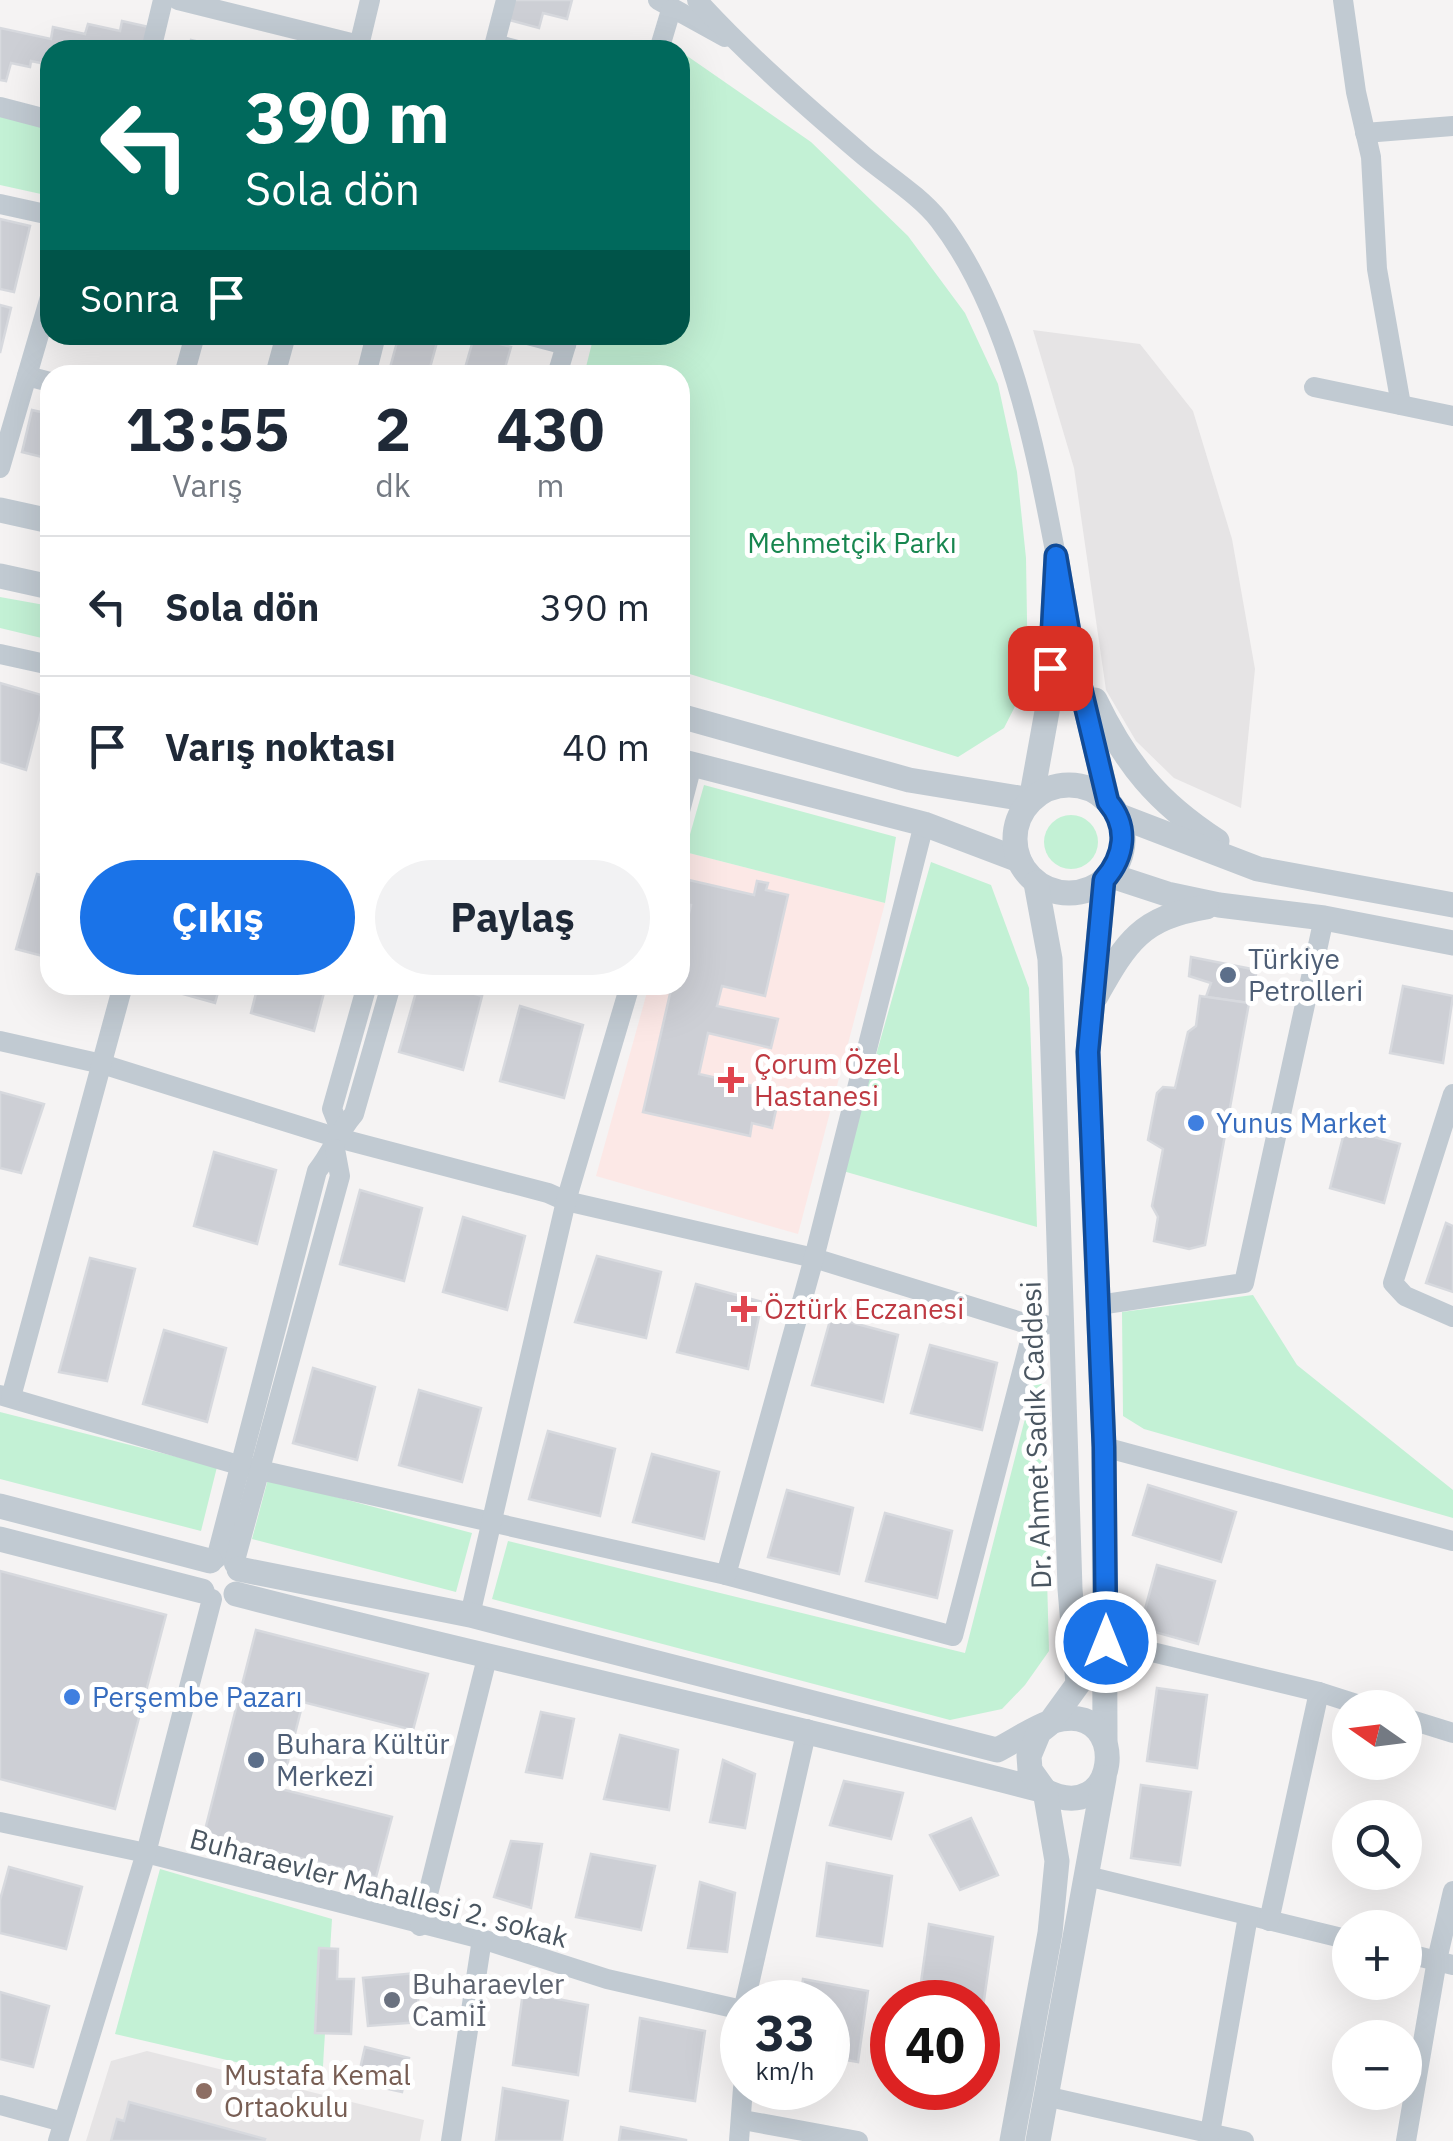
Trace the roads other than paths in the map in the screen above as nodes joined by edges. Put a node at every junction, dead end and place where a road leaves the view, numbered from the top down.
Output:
1 (163, 0) edge
2 (178, 0) edge
3 (370, 0) edge
4 (506, 0) edge
5 (697, 0) edge
6 (1342, 0) edge
7 (665, 5) edge
8 (153, 40) edge
9 (332, 40) edge
10 (361, 40) edge
11 (496, 40) edge
12 (661, 40) edge
13 (736, 43) junction
14 (0, 107) edge
15 (40, 117) edge
16 (1453, 126) edge
17 (1365, 133) junction
18 (0, 204) edge
19 (40, 214) edge
20 (40, 331) edge
21 (27, 376) junction
22 (40, 379) edge
23 (1314, 387) dead end
24 (1400, 405) junction
25 (1451, 414) edge
26 (0, 468) edge
27 (0, 510) edge
28 (40, 520) edge
29 (1056, 556) junction
30 (0, 576) edge
31 (40, 585) edge
32 (0, 654) edge
33 (1073, 655) junction
34 (40, 663) edge
35 (690, 719) edge
36 (690, 764) edge
37 (1031, 800) junction
38 (1112, 808) junction
39 (924, 824) junction
40 (1019, 860) junction
41 (1258, 869) junction
42 (1106, 877) junction
43 (1036, 882) junction
44 (1219, 905) junction
45 (1453, 905) edge
46 (1324, 918) junction
47 (1453, 943) edge
48 (120, 995) edge
49 (364, 995) edge
50 (387, 995) edge
51 (627, 995) edge
52 (1091, 1004) junction
53 (0, 1040) edge
54 (102, 1064) junction
55 (1453, 1094) edge
56 (338, 1139) junction
57 (566, 1202) junction
58 (814, 1258) junction
59 (1099, 1305) junction
60 (1453, 1317) edge
61 (1062, 1323) junction
62 (1034, 1326) junction
63 (6, 1396) edge
64 (1104, 1447) junction
65 (251, 1467) junction
66 (0, 1506) edge
67 (492, 1522) junction
68 (0, 1539) edge
69 (1453, 1542) edge
70 (726, 1574) junction
71 (221, 1577) junction
72 (470, 1615) junction
73 (1106, 1642) junction
74 (487, 1658) junction
75 (1320, 1692) junction
76 (1332, 1696) edge
77 (1422, 1723) edge
78 (1048, 1724) junction
79 (807, 1729) junction
80 (1453, 1733) edge
81 (1104, 1740) junction
82 (1104, 1778) junction
83 (1045, 1792) junction
84 (0, 1822) edge
85 (146, 1853) junction
86 (1087, 1876) junction
87 (1453, 1891) edge
88 (1258, 1918) junction
89 (420, 1926) junction
90 (1332, 1936) edge
91 (482, 1939) junction
92 (1445, 1962) edge
93 (750, 1980) edge
94 (720, 2005) edge
95 (1046, 2096) junction
96 (0, 2104) edge
97 (741, 2131) edge
98 (61, 2132) edge
99 (1210, 2133) junction
100 (451, 2141) edge
101 (858, 2141) edge
102 (1012, 2141) edge
103 (1038, 2141) edge
104 (1244, 2141) edge
105 (1406, 2141) edge

1 - 8 street
2 - 9 street
3 - 10 street
4 - 11 street
5 - 13 street
6 - 17 street
7 - 12 street
7 - 13 street
13 - 29 street
14 - 15 street
16 - 17 street
17 - 24 street
18 - 19 street
20 - 21 street
21 - 22 street
21 - 26 street
23 - 24 street
24 - 25 street
27 - 28 street
29 - 33 street
29 - 37 street
30 - 31 street
32 - 34 street
33 - 38 street
33 - 41 street
35 - 37 street
36 - 39 street
37 - 38 street
37 - 40 street
38 - 41 street
38 - 42 street
39 - 40 street
39 - 58 street
40 - 43 street
41 - 45 street
42 - 43 street
42 - 44 street
42 - 52 street
43 - 61 street, Dr. Ahmet Sadık Caddesi
44 - 46 street
44 - 52 street
46 - 47 street
46 - 59 street
48 - 54 street
49 - 56 street
50 - 56 street
51 - 57 street
52 - 59 street
53 - 54 street
54 - 56 street
54 - 63 street
55 - 60 street
56 - 57 street
56 - 65 street
57 - 58 street
57 - 67 street
58 - 62 street
58 - 70 street
59 - 64 street
61 - 62 street
61 - 78 street, Dr. Ahmet Sadık Caddesi
62 - 70 street
63 - 65 street
64 - 69 street
64 - 73 street
65 - 67 street
65 - 71 street
66 - 71 street
67 - 70 street
67 - 72 street
68 - 71 street
71 - 72 street
71 - 74 street
71 - 85 street
72 - 78 street
73 - 75 street
73 - 81 street
74 - 79 street
74 - 89 street
75 - 76 street
75 - 88 street
77 - 80 street
78 - 81 street
78 - 83 street, Dr. Ahmet Sadık Caddesi
79 - 83 street
79 - 93 street
81 - 82 street
82 - 83 street
82 - 86 street
83 - 102 street, Dr. Ahmet Sadık Caddesi
84 - 85 street, Buharaevler Mahallesi 2. sokak
85 - 89 street, Buharaevler Mahallesi 2. sokak
85 - 98 street
86 - 88 street
86 - 95 street
87 - 92 street
88 - 90 street
88 - 99 street
89 - 91 street, Buharaevler Mahallesi 2. sokak
91 - 94 street, Buharaevler Mahallesi 2. sokak
91 - 100 street
92 - 105 street
95 - 99 street
95 - 103 street
96 - 98 street
97 - 101 street
99 - 104 street

